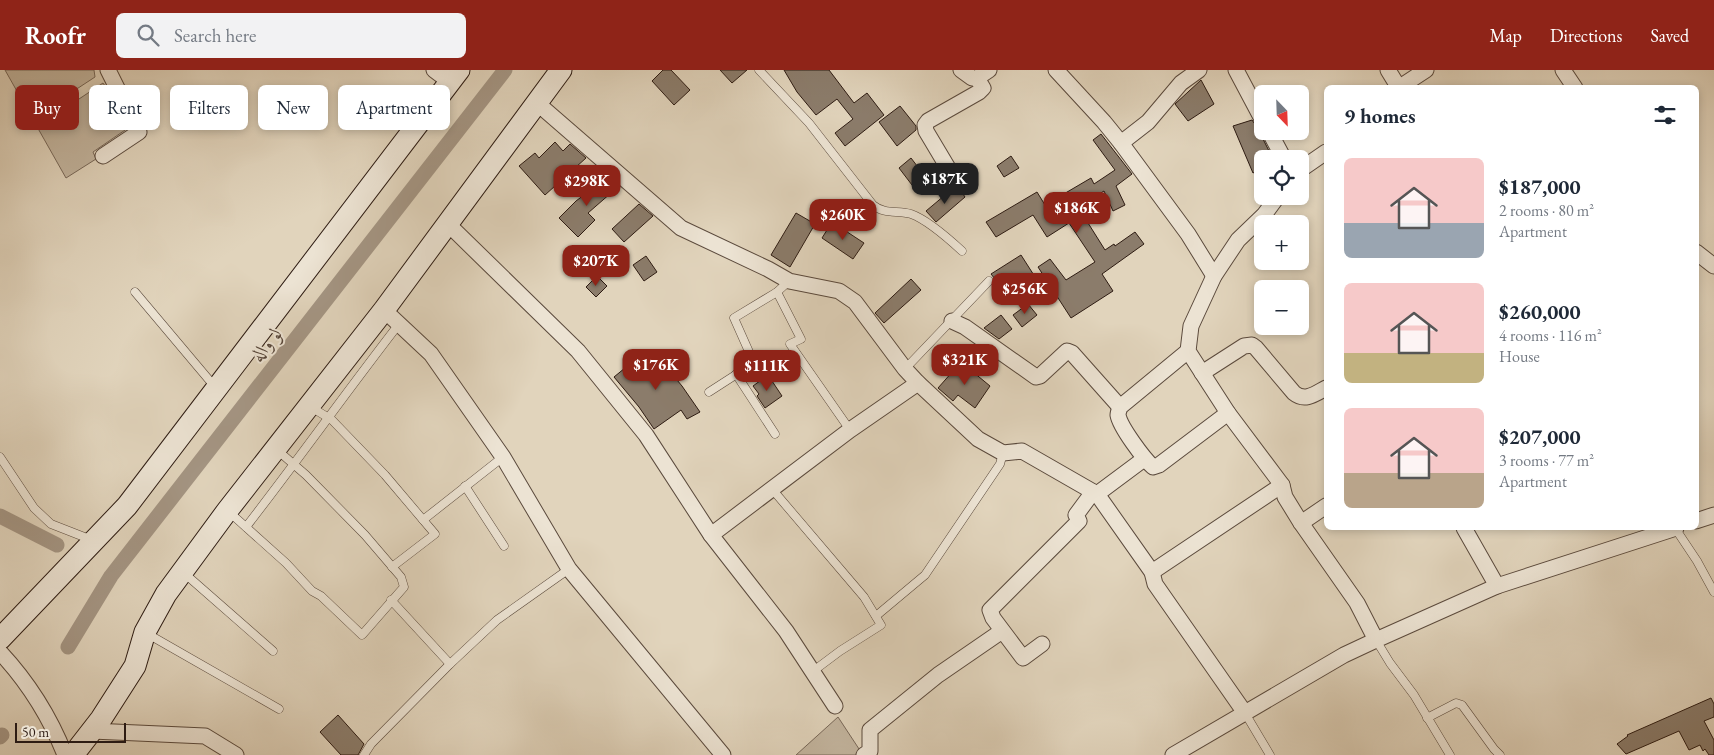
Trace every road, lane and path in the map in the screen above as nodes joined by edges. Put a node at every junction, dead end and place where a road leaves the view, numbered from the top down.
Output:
1 (108, 70) edge
2 (561, 70) edge
3 (759, 70) edge
4 (961, 70) edge
5 (1056, 70) edge
6 (1199, 70) edge
7 (1236, 70) edge
8 (1388, 70) edge
9 (1426, 70) edge
10 (1563, 70) edge
11 (448, 74) edge
12 (983, 74) edge
13 (1398, 85) edge
14 (1402, 85) edge
15 (1573, 85) edge
16 (537, 103) junction
17 (1254, 104) edge
18 (1121, 143) junction
19 (1324, 153) edge
20 (103, 156) dead end
21 (1309, 164) edge
22 (957, 183) dead end
23 (1271, 205) edge
24 (448, 224) junction
25 (962, 251) dead end
26 (1699, 254) edge
27 (1714, 266) edge
28 (1214, 276) junction
29 (789, 281) junction
30 (989, 281) dead end
31 (135, 292) dead end
32 (777, 292) junction
33 (391, 317) junction
34 (952, 321) junction
35 (1188, 351) junction
36 (905, 370) junction
37 (1202, 373) junction
38 (736, 374) junction
39 (918, 383) junction
40 (216, 388) junction
41 (1324, 389) edge
42 (709, 392) dead end
43 (310, 406) junction
44 (1120, 407) junction
45 (1228, 413) junction
46 (328, 417) junction
47 (850, 430) junction
48 (775, 434) dead end
49 (276, 449) junction
50 (1003, 453) junction
51 (0, 457) edge
52 (503, 457) junction
53 (1144, 459) junction
54 (294, 466) junction
55 (1282, 485) junction
56 (465, 486) junction
57 (772, 489) junction
58 (1095, 493) junction
59 (1324, 507) edge
60 (227, 511) junction
61 (1714, 515) edge
62 (423, 520) junction
63 (1699, 520) edge
64 (1301, 523) junction
65 (246, 527) junction
66 (1466, 530) edge
67 (1676, 530) edge
68 (1653, 531) edge
69 (711, 534) junction
70 (94, 540) junction
71 (504, 546) dead end
72 (392, 567) junction
73 (569, 569) junction
74 (182, 572) junction
75 (1152, 572) junction
76 (1497, 586) junction
77 (1714, 592) edge
78 (391, 600) junction
79 (876, 616) junction
80 (1002, 631) junction
81 (145, 632) junction
82 (0, 639) edge
83 (1376, 640) junction
84 (1042, 644) dead end
85 (273, 651) dead end
86 (0, 652) edge
87 (450, 664) junction
88 (812, 672) junction
89 (835, 706) dead end
90 (279, 709) dead end
91 (1245, 713) junction
92 (1427, 718) junction
93 (92, 731) junction
94 (869, 754) edge
95 (65, 755) edge
96 (73, 755) edge
97 (236, 755) edge
98 (364, 755) edge
99 (723, 755) edge
100 (1173, 755) edge
101 (1270, 755) edge
102 (1450, 755) edge
103 (1500, 755) edge

1 - 20 street
2 - 16 street
3 - 25 lane
4 - 12 street
5 - 18 street
6 - 18 street
7 - 17 street
8 - 13 street
9 - 14 street
10 - 15 street
11 - 40 street
12 - 22 street
16 - 24 street
16 - 29 street
18 - 28 street
19 - 21 street
23 - 28 street
24 - 33 street
24 - 69 street
26 - 27 street
28 - 35 street
29 - 32 lane
29 - 36 street
30 - 34 lane
31 - 40 lane
32 - 38 lane
32 - 47 lane
33 - 43 street
33 - 46 lane
33 - 52 street
34 - 36 lane
34 - 44 street
35 - 37 street
35 - 44 street
36 - 39 street
37 - 41 street
37 - 45 street
38 - 42 lane
38 - 48 lane
39 - 47 street
39 - 50 street
40 - 70 street
43 - 46 lane
43 - 49 street
44 - 53 street
45 - 53 street
45 - 55 street
46 - 54 lane
46 - 62 lane
47 - 57 street
49 - 54 lane
49 - 60 street
50 - 58 street
50 - 79 lane
51 - 70 lane
52 - 56 lane
52 - 73 street
53 - 58 street
54 - 65 lane
54 - 72 lane
55 - 64 street
55 - 75 street
56 - 62 lane
56 - 71 lane
57 - 69 street
57 - 79 lane
58 - 75 street
58 - 80 street
59 - 64 street
60 - 65 lane
60 - 74 street
61 - 63 street
62 - 72 lane
64 - 83 street
65 - 78 lane
66 - 76 street
67 - 77 lane
68 - 76 street
69 - 88 street
70 - 82 street
72 - 78 lane
73 - 87 lane
73 - 99 street
74 - 81 street
74 - 85 lane
75 - 91 street
76 - 83 street
78 - 87 lane
79 - 88 lane
80 - 84 street
80 - 94 street
81 - 90 lane
81 - 93 street
83 - 91 street
83 - 92 lane
86 - 95 street
87 - 98 lane
88 - 89 street
91 - 100 street
91 - 101 lane
92 - 102 lane
92 - 103 lane
93 - 96 street
93 - 97 street

